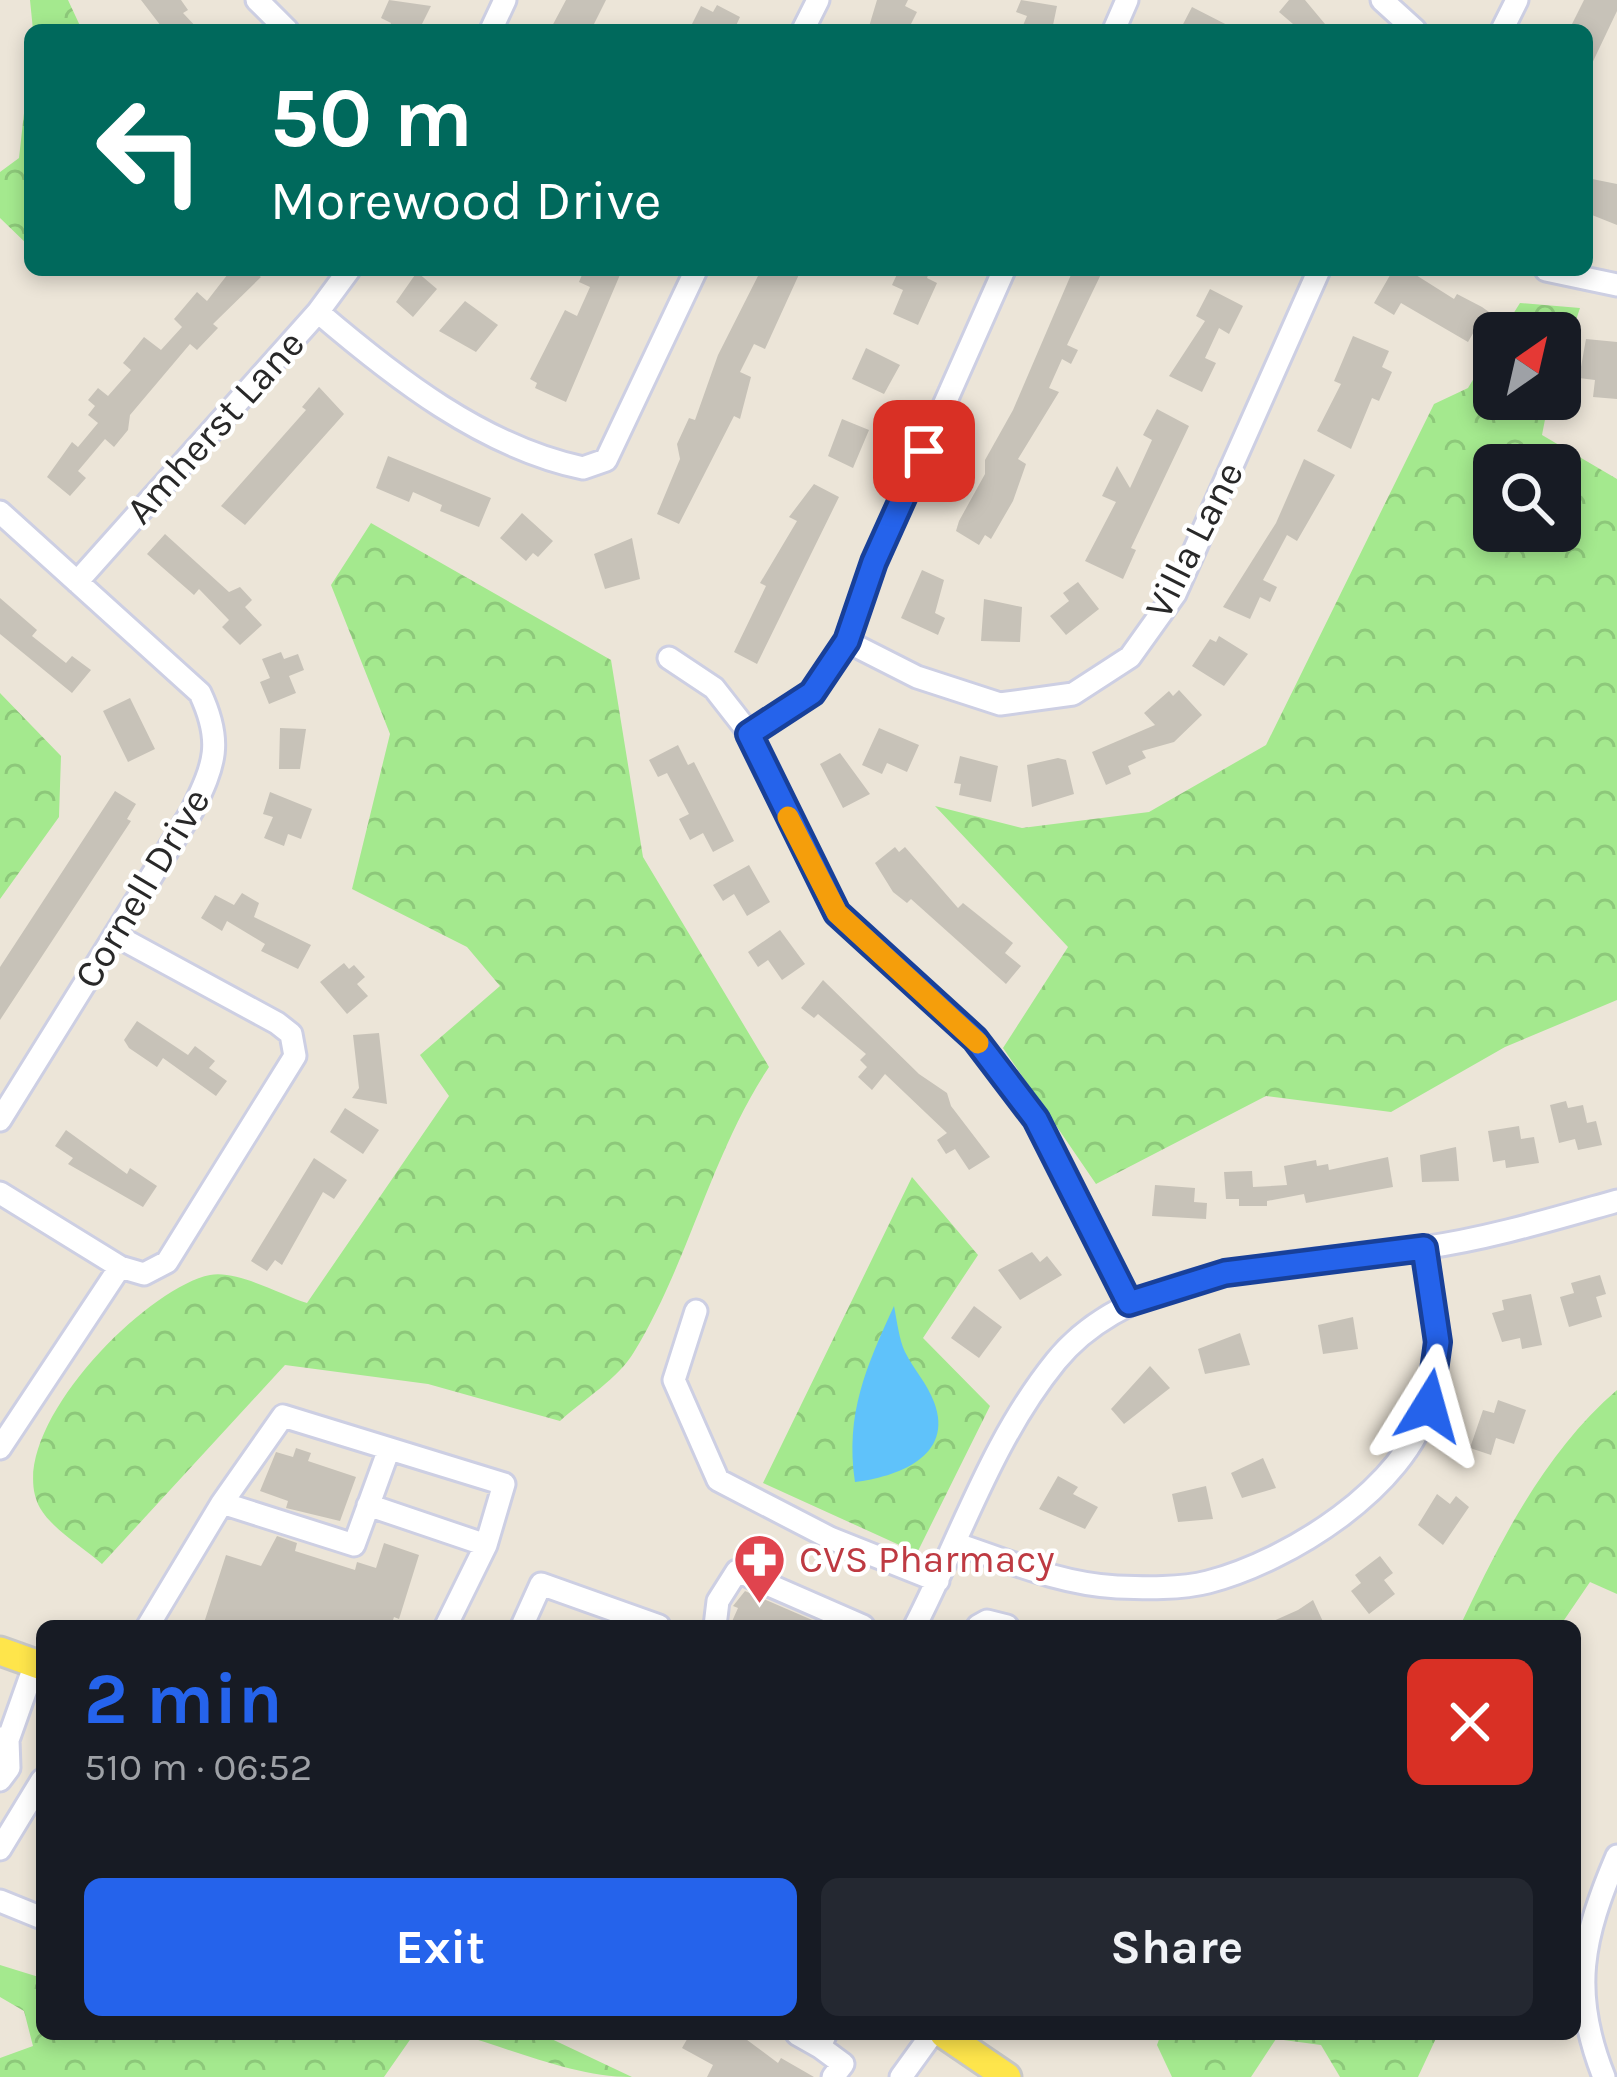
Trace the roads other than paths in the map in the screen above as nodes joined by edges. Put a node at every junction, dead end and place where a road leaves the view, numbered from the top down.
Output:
1 (257, 0) edge
2 (1382, 0) edge
3 (281, 24) edge
4 (1408, 24) edge
5 (346, 276) edge
6 (693, 276) edge
7 (1001, 276) edge
8 (1316, 276) edge
9 (1574, 276) edge
10 (1617, 285) edge
11 (319, 312) junction
12 (0, 512) edge
13 (77, 582) junction
14 (847, 641) junction
15 (669, 658) dead end
16 (749, 734) junction
17 (115, 935) junction
18 (0, 1120) edge
19 (0, 1193) edge
20 (1617, 1202) edge
21 (1424, 1248) junction
22 (120, 1267) junction
23 (1129, 1303) junction
24 (696, 1311) dead end
25 (0, 1448) edge
26 (389, 1449) junction
27 (221, 1503) junction
28 (368, 1505) junction
29 (957, 1544) junction
30 (486, 1545) junction
31 (938, 1581) junction
32 (152, 1620) edge
33 (449, 1620) edge
34 (525, 1620) edge
35 (642, 1620) edge
36 (716, 1620) edge
37 (843, 1620) edge
38 (918, 1620) edge
39 (0, 1651) edge
40 (36, 1664) edge
41 (36, 1671) edge
42 (4, 1739) edge
43 (0, 1780) edge
44 (36, 1790) edge
45 (0, 1849) edge
46 (1617, 1856) edge
47 (0, 1901) edge
48 (36, 1916) edge
49 (1581, 1961) edge
50 (1581, 1994) edge
51 (928, 2040) edge
52 (961, 2040) edge
53 (822, 2041) edge
54 (832, 2077) edge
55 (901, 2077) edge
56 (1007, 2077) edge
57 (1604, 2077) edge

1 - 3 street
2 - 4 street
5 - 11 street, Amherst Lane
6 - 11 street
7 - 14 street
8 - 14 street, Villa Lane
9 - 10 street
11 - 13 street, Amherst Lane
12 - 13 street, Cornell Drive
13 - 17 street, Cornell Drive
14 - 16 street
15 - 16 street
16 - 23 street
17 - 18 street, Cornell Drive
17 - 22 street
19 - 22 street
20 - 21 street
21 - 23 street
21 - 29 street
22 - 25 street
23 - 29 street
24 - 31 street
26 - 27 street
26 - 28 street
26 - 30 street
27 - 28 street
27 - 32 street
28 - 30 street
29 - 31 street
30 - 33 street
31 - 38 street
34 - 35 street
36 - 37 street
39 - 40 main road
41 - 42 street
42 - 43 street
44 - 45 street
46 - 49 street
47 - 48 street
50 - 57 street
51 - 55 street
52 - 56 main road
53 - 54 street

